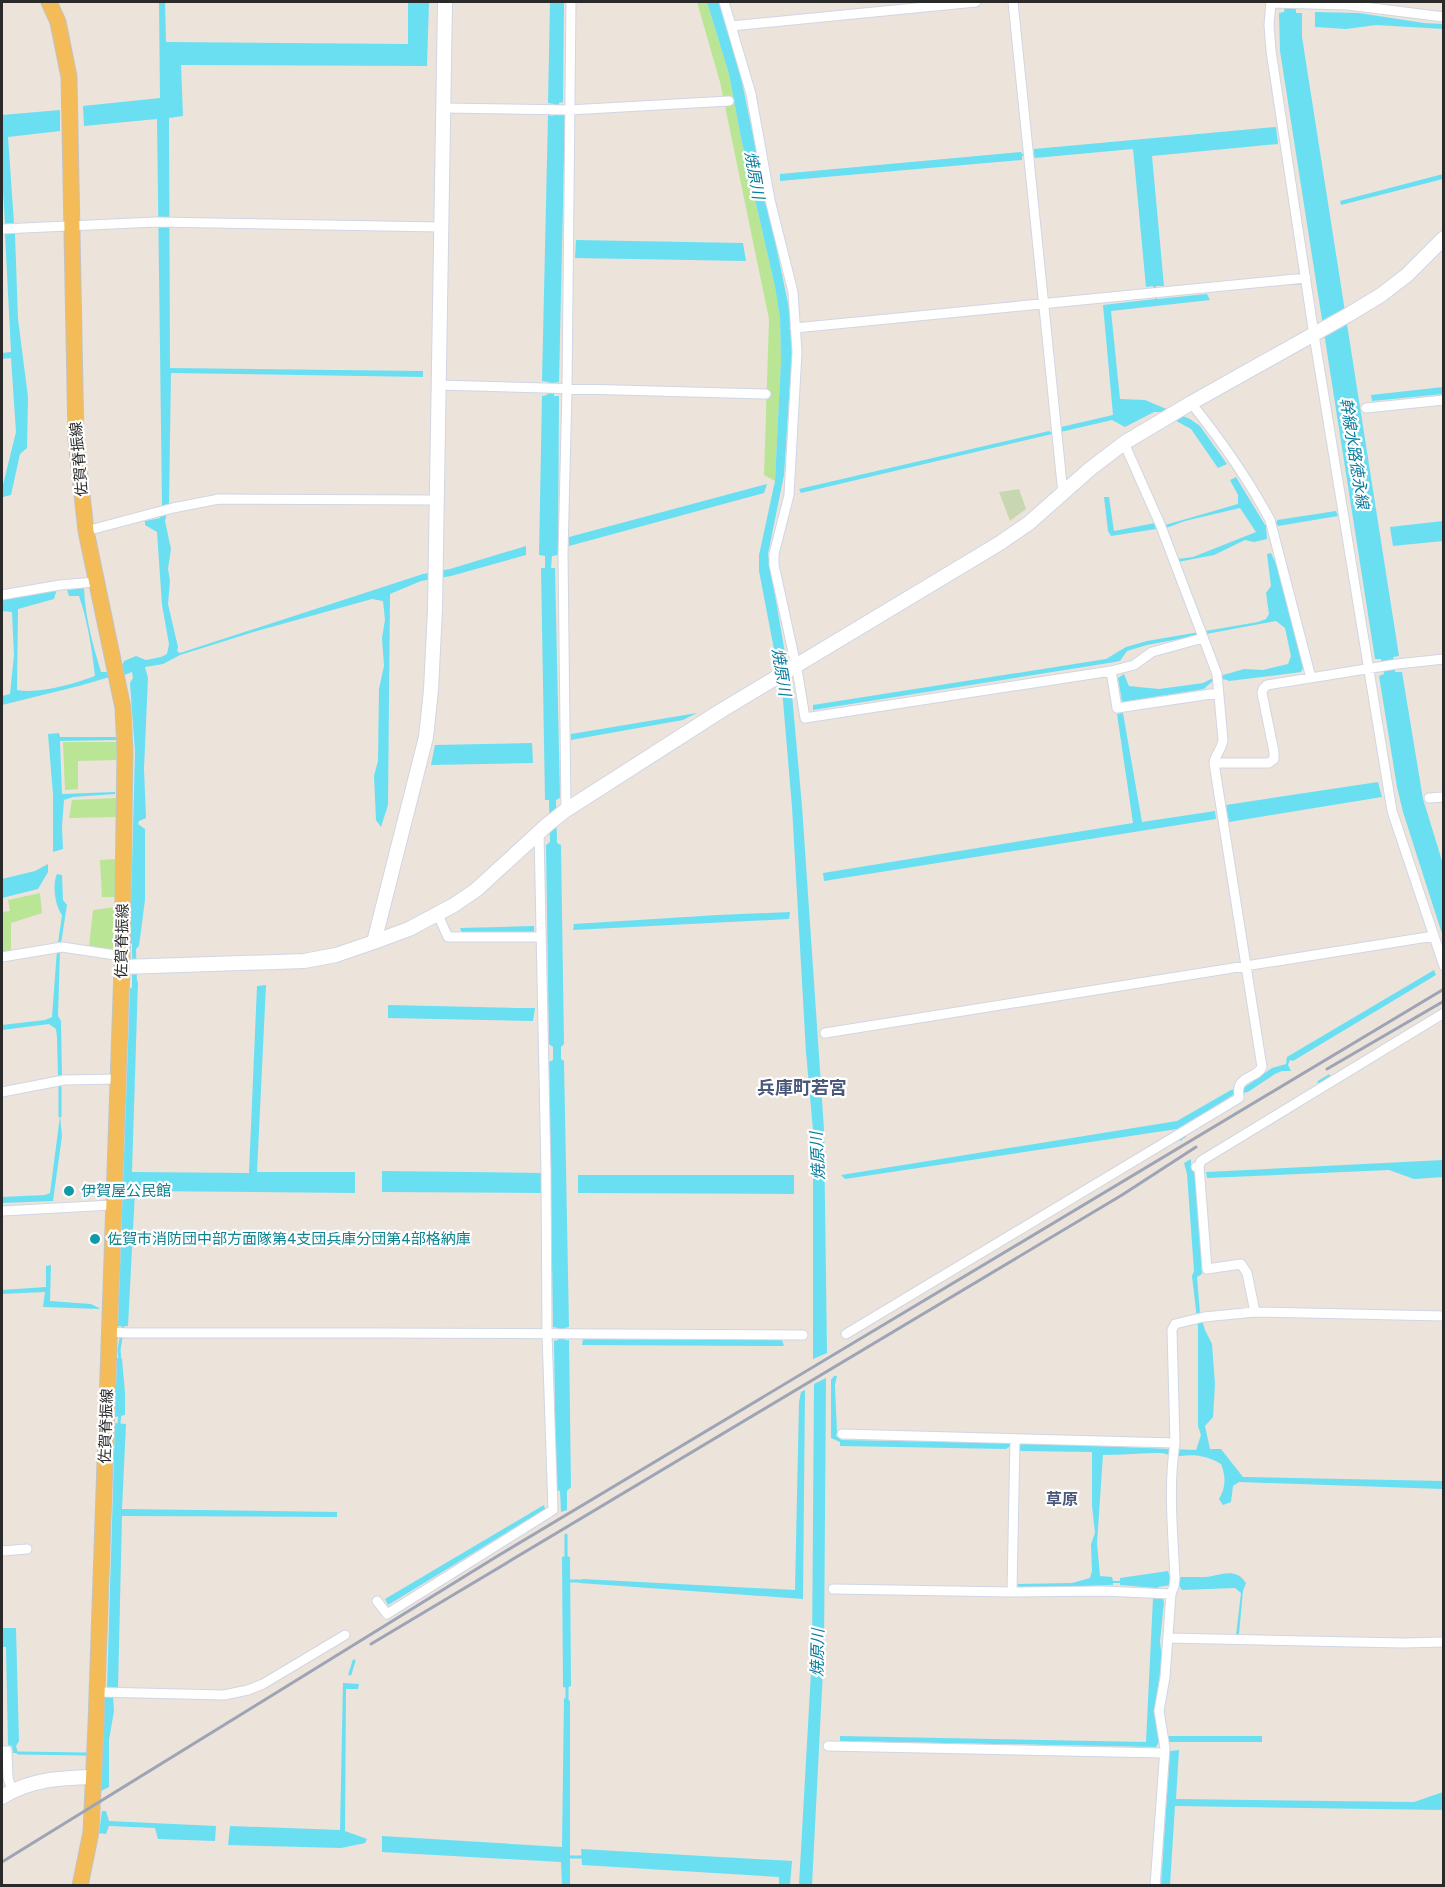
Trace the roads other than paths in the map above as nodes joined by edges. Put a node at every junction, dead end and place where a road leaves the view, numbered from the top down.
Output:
1 (49, 2) edge
2 (445, 2) edge
3 (571, 2) edge
4 (724, 2) edge
5 (976, 2) edge
6 (1013, 2) edge
7 (1271, 2) edge
8 (1443, 17) edge
9 (731, 26) junction
10 (729, 101) dead end
11 (443, 108) junction
12 (569, 110) junction
13 (73, 226) junction
14 (441, 227) junction
15 (3, 229) edge
16 (1443, 238) edge
17 (1306, 278) junction
18 (1044, 304) junction
19 (795, 328) junction
20 (1317, 333) junction
21 (438, 385) junction
22 (567, 389) junction
23 (766, 394) dead end
24 (1443, 400) edge
25 (1191, 403) junction
26 (1365, 408) dead end
27 (1124, 443) junction
28 (1063, 494) junction
29 (436, 500) junction
30 (86, 531) junction
31 (95, 582) junction
32 (2, 595) edge
33 (1203, 638) junction
34 (1443, 658) edge
35 (796, 667) junction
36 (1369, 668) junction
37 (1111, 671) junction
38 (1311, 678) junction
39 (1218, 693) junction
40 (1215, 763) junction
41 (1443, 797) edge
42 (1430, 798) dead end
43 (562, 813) junction
44 (543, 829) junction
45 (438, 915) junction
46 (1434, 936) junction
47 (540, 937) junction
48 (374, 942) junction
49 (2, 957) edge
50 (128, 964) junction
51 (1246, 966) junction
52 (1443, 966) edge
53 (1443, 1013) edge
54 (825, 1033) dead end
55 (117, 1079) junction
56 (2, 1092) edge
57 (112, 1205) junction
58 (2, 1211) edge
59 (1256, 1312) junction
60 (1443, 1316) edge
61 (112, 1332) junction
62 (550, 1334) junction
63 (846, 1334) dead end
64 (803, 1335) dead end
65 (842, 1434) dead end
66 (1015, 1439) junction
67 (1174, 1443) junction
68 (27, 1549) dead end
69 (2, 1551) edge
70 (1167, 1588) junction
71 (833, 1589) dead end
72 (1012, 1592) junction
73 (377, 1601) dead end
74 (345, 1635) dead end
75 (1168, 1638) junction
76 (1443, 1642) edge
77 (97, 1692) junction
78 (828, 1746) dead end
79 (2, 1750) edge
80 (1164, 1753) junction
81 (93, 1777) junction
82 (7, 1793) edge
83 (80, 1886) edge
84 (1155, 1886) edge

1 - 13 main road, 佐賀脊振線
2 - 11 street
3 - 12 street
4 - 9 street
5 - 9 street
6 - 18 street
7 - 8 street
7 - 17 street
9 - 19 street
10 - 12 street
11 - 12 street
11 - 14 street
12 - 22 street
13 - 14 street
13 - 15 street
13 - 30 main road, 佐賀脊振線
14 - 21 street
16 - 20 street
17 - 18 street
17 - 20 street
18 - 19 street
18 - 28 street
19 - 35 street
20 - 25 street
20 - 36 street
21 - 22 street
21 - 29 street
22 - 23 street
22 - 43 street
24 - 26 street
25 - 27 street
25 - 38 street
27 - 28 street
27 - 33 street
28 - 35 street
29 - 30 street
29 - 48 street
30 - 31 main road, 佐賀脊振線
31 - 32 street
31 - 50 main road, 佐賀脊振線
33 - 37 street
33 - 39 street
34 - 36 street
35 - 37 street
35 - 43 street
36 - 38 street
36 - 46 street
37 - 39 street
38 - 40 street
39 - 40 street
40 - 51 street
41 - 42 street
43 - 44 street
44 - 45 street
44 - 47 street
45 - 47 street
45 - 48 street
46 - 51 street
46 - 52 street
47 - 62 street
48 - 50 street
49 - 50 street
50 - 55 main road, 佐賀脊振線
51 - 54 street
51 - 63 street
53 - 59 street
55 - 56 street
55 - 57 main road, 佐賀脊振線
57 - 58 street
57 - 61 main road, 佐賀脊振線
59 - 60 street
59 - 67 street
61 - 62 street
61 - 77 main road, 佐賀脊振線
62 - 64 street
62 - 73 street
65 - 66 street
66 - 67 street
66 - 72 street
67 - 70 street
68 - 69 street
70 - 72 street
70 - 75 street
71 - 72 street
74 - 77 street
75 - 76 street
75 - 80 street
77 - 81 main road, 佐賀脊振線
78 - 80 street
79 - 82 street
80 - 84 street
81 - 82 street
81 - 83 main road, 佐賀脊振線

